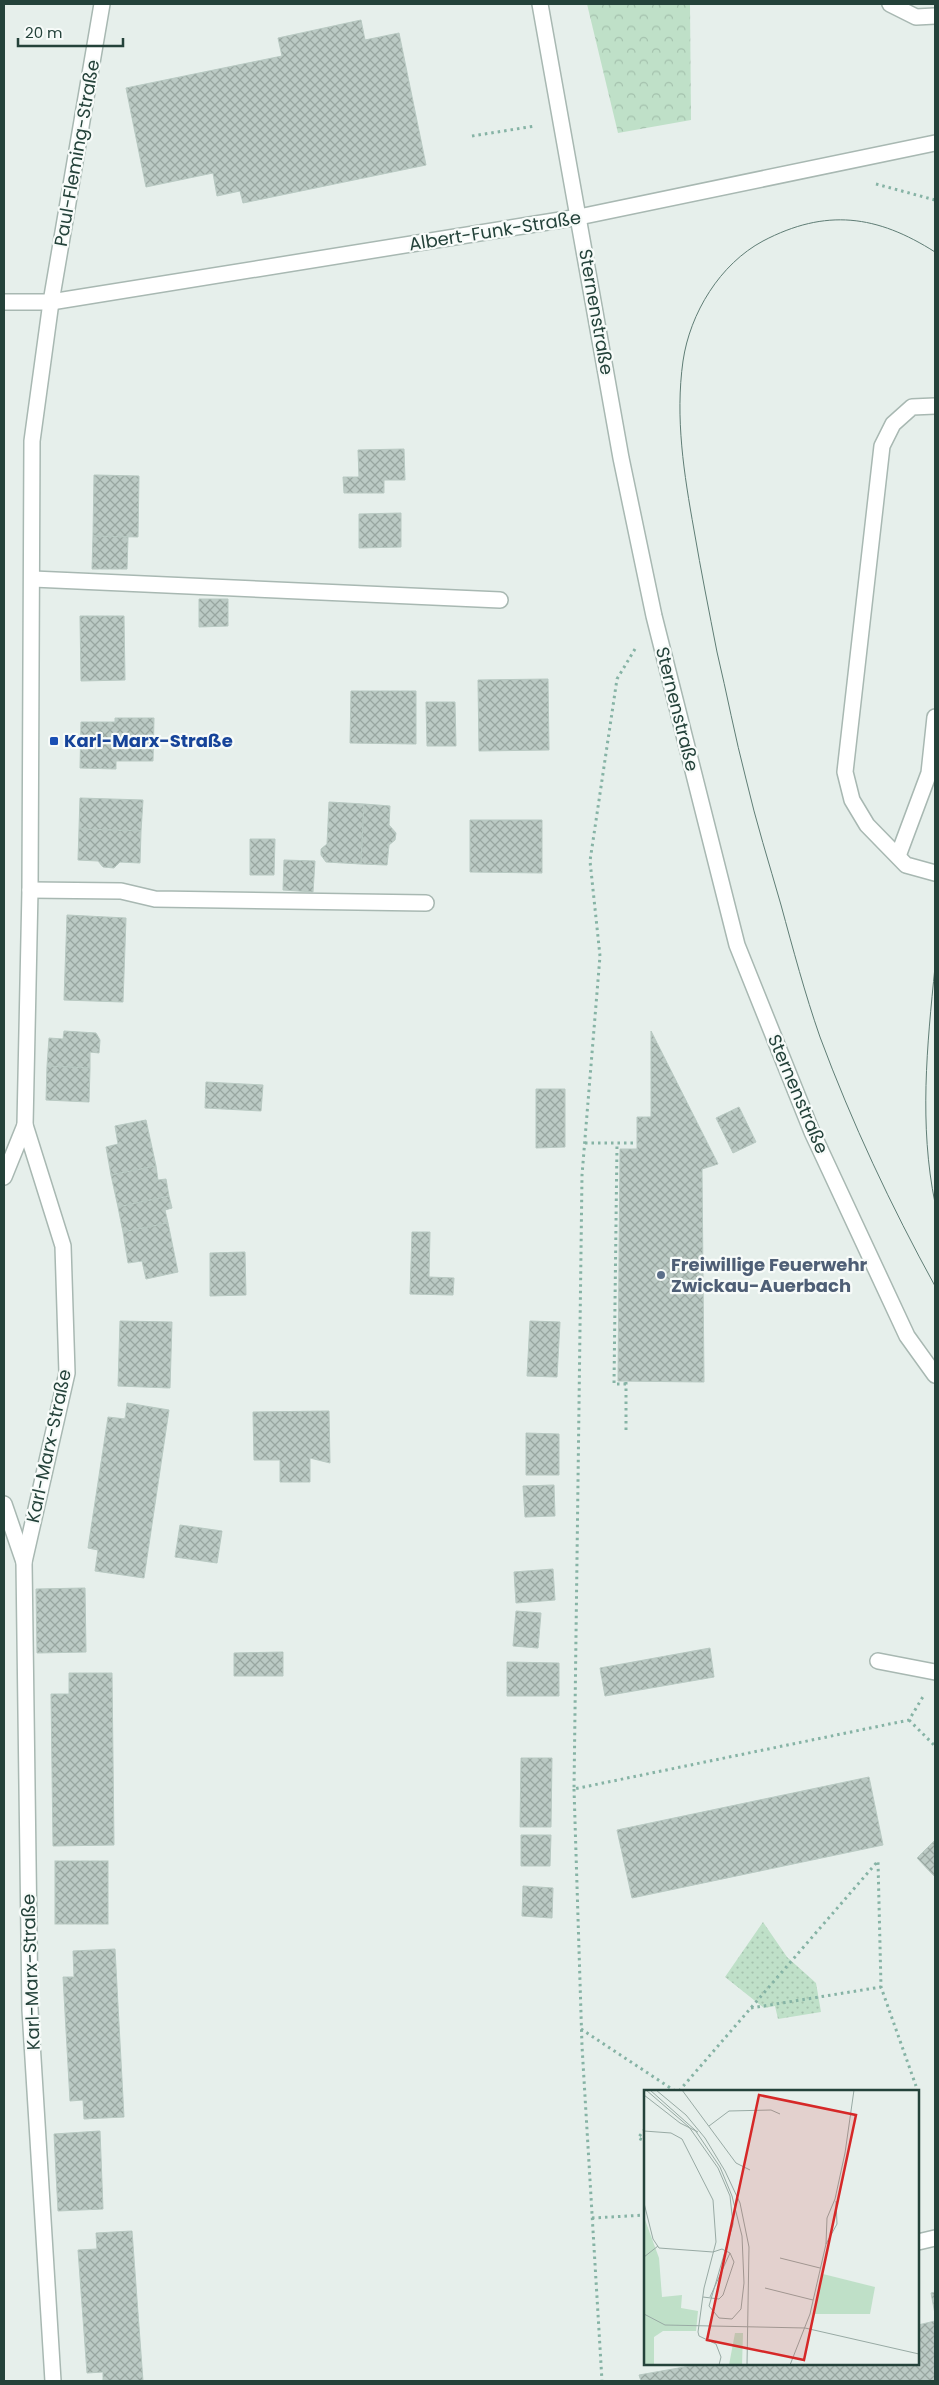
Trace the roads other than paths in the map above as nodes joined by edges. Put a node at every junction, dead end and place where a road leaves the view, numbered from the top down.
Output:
1 (102, 4) edge
2 (540, 4) edge
3 (890, 4) edge
4 (935, 16) edge
5 (935, 143) edge
6 (579, 217) junction
7 (4, 302) edge
8 (51, 302) junction
9 (935, 406) edge
10 (33, 579) junction
11 (500, 600) dead end
12 (935, 717) edge
13 (898, 856) junction
14 (935, 873) edge
15 (30, 890) junction
16 (426, 903) dead end
17 (25, 1125) junction
18 (4, 1177) edge
19 (935, 1375) edge
20 (4, 1504) edge
21 (24, 1562) junction
22 (878, 1661) dead end
23 (935, 1672) edge
24 (935, 2238) edge
25 (919, 2242) edge
26 (53, 2381) edge

1 - 8 street, Paul-Fleming-Straße
2 - 6 street, Sternenstraße
3 - 4 street
5 - 6 street, Albert-Funk-Straße
6 - 8 street, Albert-Funk-Straße
6 - 19 street, Sternenstraße
7 - 8 street, Albert-Funk-Straße
8 - 10 street, Karl-Marx-Straße
9 - 13 street
10 - 11 street
10 - 15 street, Karl-Marx-Straße
12 - 13 street
13 - 14 street
15 - 16 street
15 - 17 street, Karl-Marx-Straße
17 - 18 street, Karl-Marx-Straße
17 - 21 street, Karl-Marx-Straße
20 - 21 street, Karl-Marx-Straße
21 - 26 street, Karl-Marx-Straße
22 - 23 street
24 - 25 street

